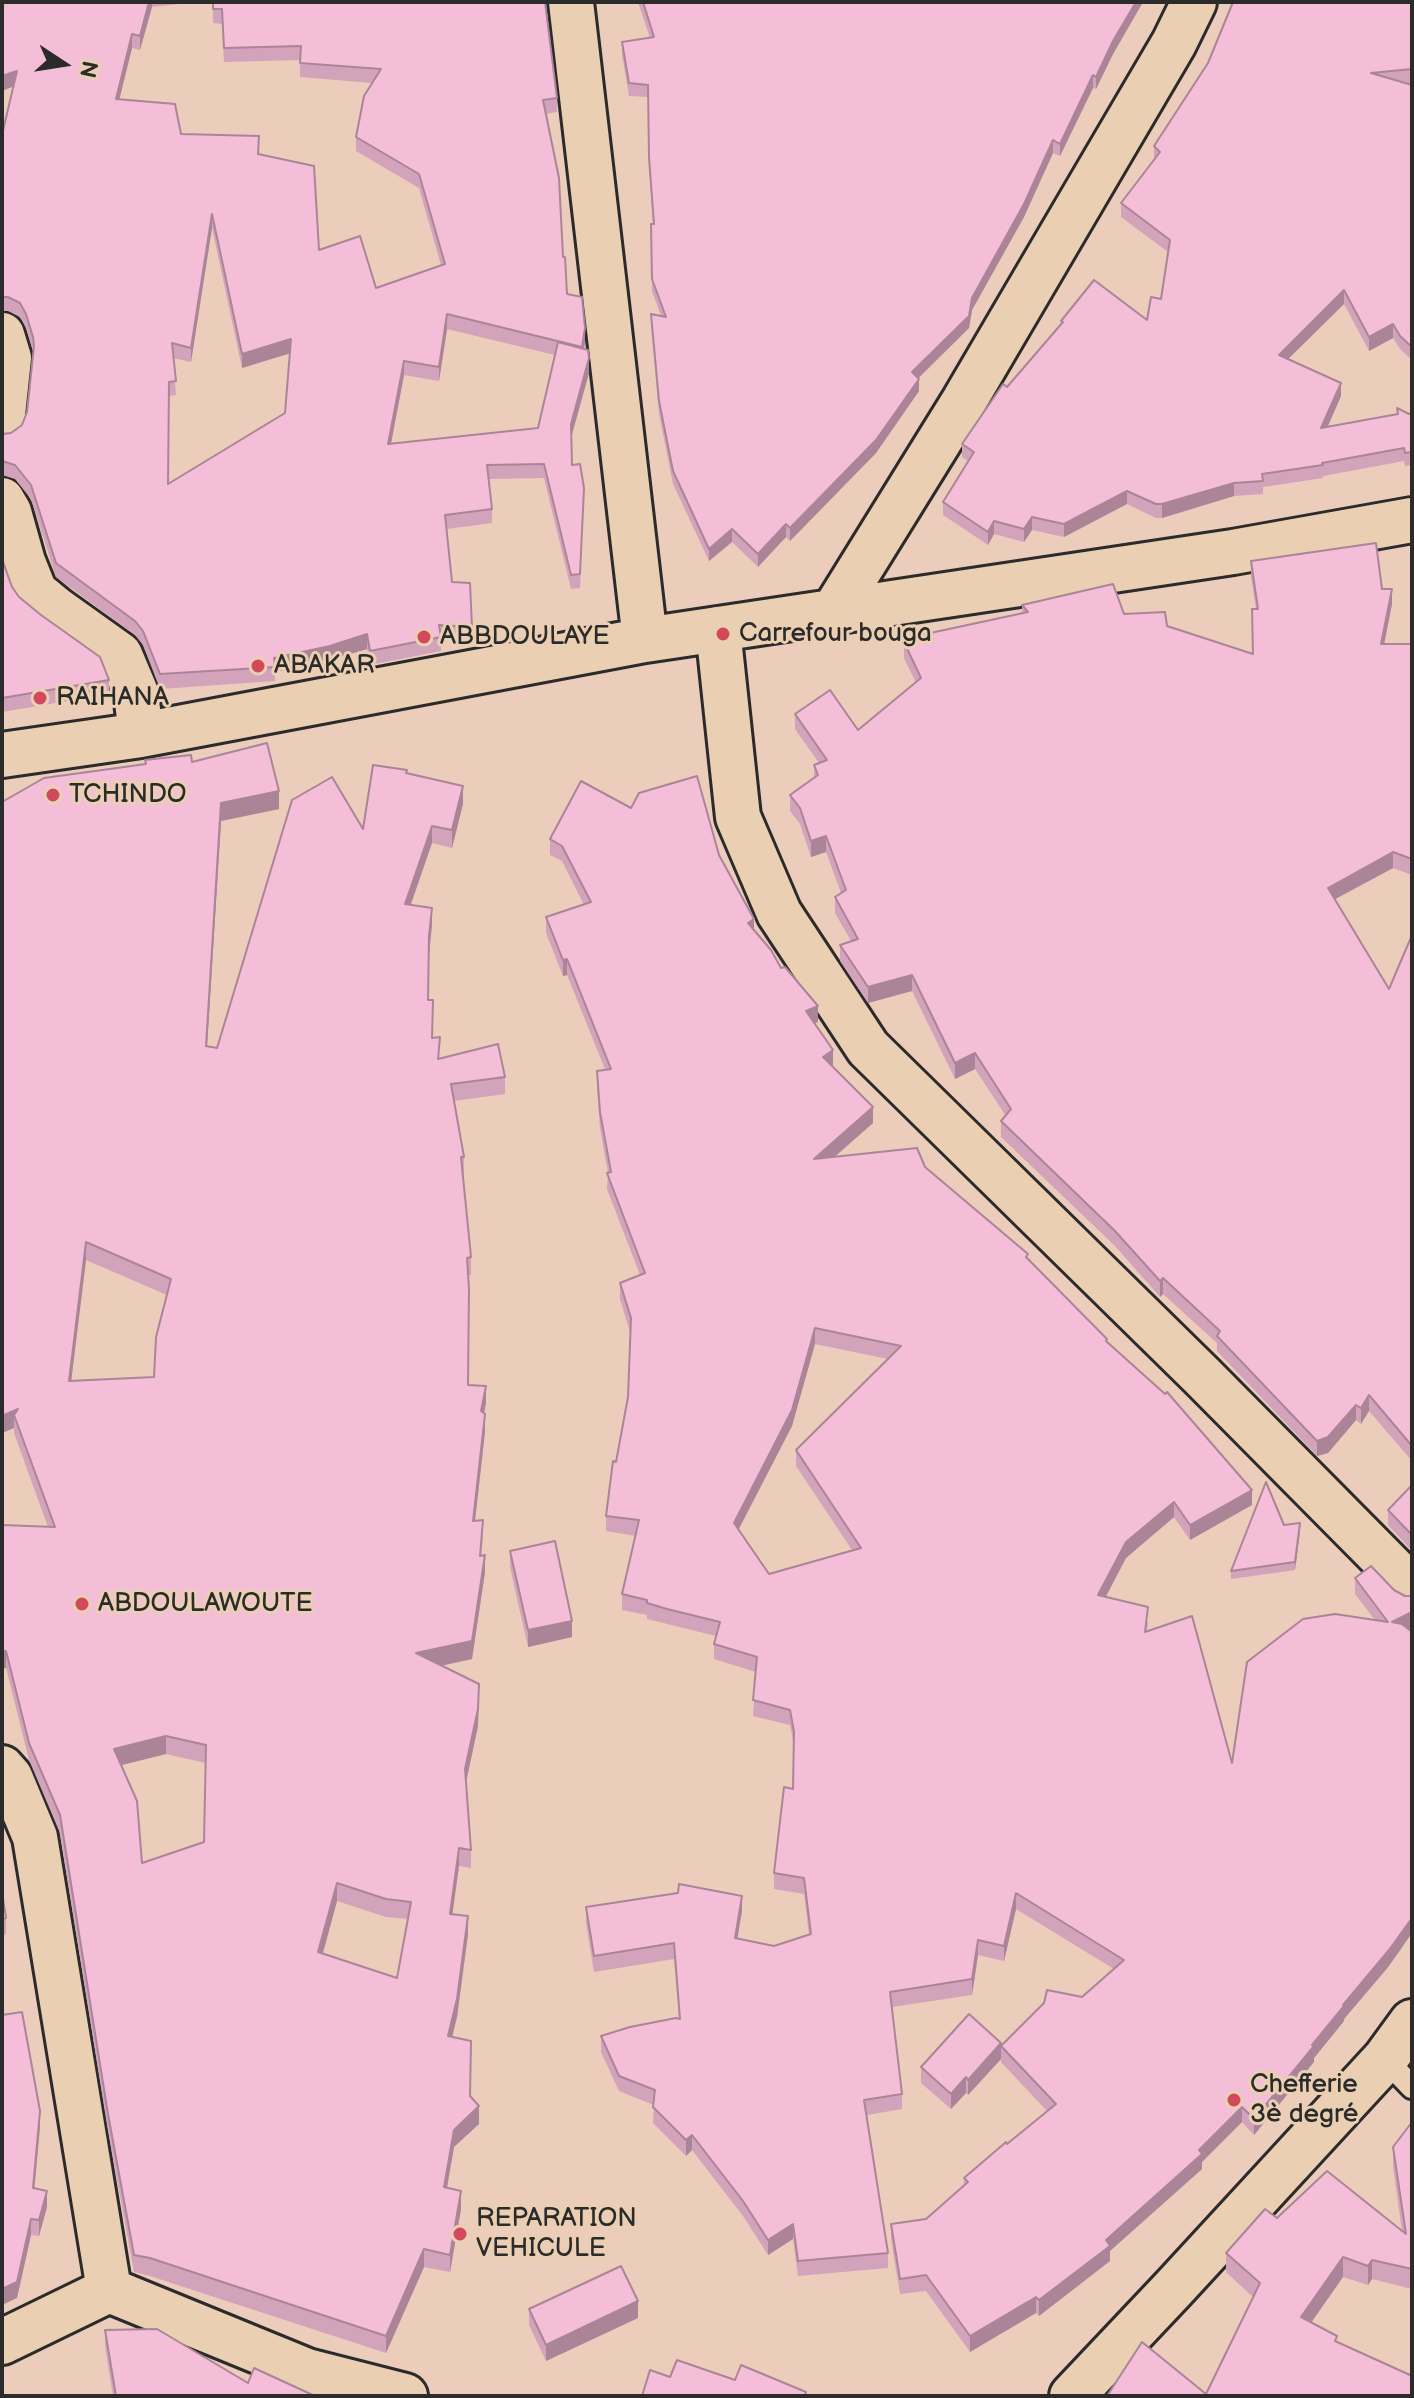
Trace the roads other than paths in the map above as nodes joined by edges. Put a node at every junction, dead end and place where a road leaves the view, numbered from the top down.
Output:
1 (571, 2) edge
2 (1194, 2) edge
3 (2, 335) edge
4 (2, 424) edge
5 (2, 500) edge
6 (1412, 520) edge
7 (834, 611) junction
8 (718, 629) junction
9 (645, 640) junction
10 (141, 735) junction
11 (2, 755) edge
12 (1412, 1588) edge
13 (2, 1768) edge
14 (1412, 2022) edge
15 (1398, 2073) edge
16 (109, 2290) junction
17 (2, 2342) edge
18 (405, 2396) edge
19 (1072, 2396) edge

1 - 9 street
2 - 7 street
3 - 4 street
5 - 10 street
6 - 7 street
7 - 8 street
8 - 9 street
8 - 12 street
9 - 10 street
10 - 11 street
13 - 16 street
14 - 15 street
15 - 19 street
16 - 17 street
16 - 18 street

